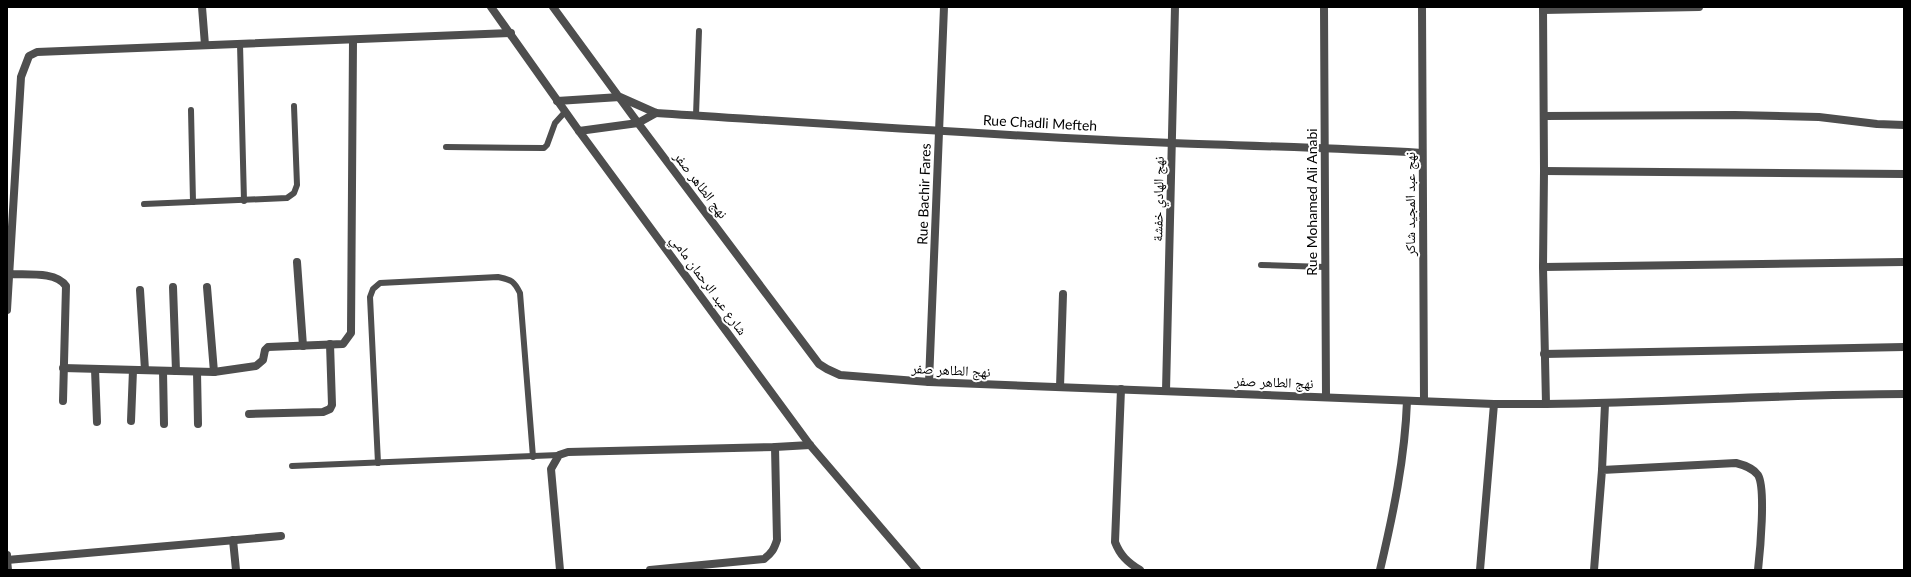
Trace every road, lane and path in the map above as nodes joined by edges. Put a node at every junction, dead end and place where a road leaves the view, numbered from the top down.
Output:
1 (202, 7) edge
2 (492, 7) edge
3 (554, 7) edge
4 (944, 7) edge
5 (1175, 7) edge
6 (1324, 7) edge
7 (1422, 7) edge
8 (1699, 7) edge
9 (1543, 8) edge
10 (699, 31) dead end
11 (511, 33) junction
12 (352, 40) junction
13 (240, 44) junction
14 (205, 45) junction
15 (620, 97) junction
16 (557, 101) junction
17 (294, 106) dead end
18 (191, 110) dead end
19 (565, 112) junction
20 (656, 112) junction
21 (696, 115) junction
22 (1544, 116) junction
23 (638, 124) junction
24 (1904, 125) edge
25 (579, 131) junction
26 (939, 131) junction
27 (1172, 143) junction
28 (446, 147) dead end
29 (1325, 147) junction
30 (1422, 153) junction
31 (1544, 171) junction
32 (1904, 174) edge
33 (244, 201) junction
34 (193, 202) junction
35 (144, 204) dead end
36 (297, 262) dead end
37 (1904, 262) edge
38 (1261, 265) dead end
39 (1325, 267) junction
40 (1543, 267) junction
41 (10, 274) junction
42 (207, 287) dead end
43 (173, 288) dead end
44 (140, 290) dead end
45 (1063, 294) dead end
46 (7, 310) edge
47 (330, 344) junction
48 (303, 346) junction
49 (1904, 347) edge
50 (1544, 354) junction
51 (63, 368) junction
52 (95, 369) junction
53 (133, 370) junction
54 (145, 370) junction
55 (163, 371) junction
56 (176, 371) junction
57 (197, 372) junction
58 (214, 372) junction
59 (930, 382) junction
60 (1060, 387) junction
61 (1121, 390) junction
62 (1166, 391) junction
63 (1904, 394) edge
64 (1326, 397) junction
65 (1407, 401) junction
66 (1424, 401) junction
67 (63, 402) dead end
68 (1494, 404) junction
69 (1546, 404) junction
70 (1605, 404) junction
71 (249, 414) dead end
72 (132, 421) dead end
73 (97, 422) dead end
74 (164, 424) dead end
75 (198, 424) dead end
76 (810, 445) junction
77 (775, 447) junction
78 (560, 455) junction
79 (532, 457) junction
80 (378, 463) junction
81 (292, 466) dead end
82 (1602, 470) junction
83 (281, 536) dead end
84 (233, 540) junction
85 (7, 555) edge
86 (7, 560) edge
87 (914, 569) edge
88 (8, 570) edge
89 (236, 570) edge
90 (560, 570) edge
91 (650, 570) edge
92 (1140, 570) edge
93 (1380, 570) edge
94 (1480, 570) edge
95 (1594, 570) edge
96 (1758, 570) edge

1 - 14 street
2 - 11 street, شارع عبد الرحمان مامي
3 - 15 street, نهج الطاهر صفر
4 - 26 street, Rue Bachir Fares
5 - 27 street, نهج الهادي خفشة
6 - 29 street, Rue Mohamed Ali Anabi
7 - 30 street, نهج عبد المجيد شاكر
8 - 9 street
9 - 22 street
10 - 21 lane
11 - 12 street
11 - 16 street, شارع عبد الرحمان مامي
12 - 13 street
12 - 47 street
13 - 14 street
13 - 33 lane
14 - 41 street
15 - 16 street
15 - 20 street, Rue Chadli Mefteh
15 - 23 street, نهج الطاهر صفر
16 - 19 street, شارع عبد الرحمان مامي
17 - 33 lane
18 - 34 lane
19 - 25 street, شارع عبد الرحمان مامي
19 - 28 lane
20 - 21 street, Rue Chadli Mefteh
20 - 23 street
21 - 26 street, Rue Chadli Mefteh
22 - 24 street
22 - 31 street
23 - 25 street
23 - 59 street, نهج الطاهر صفر
25 - 76 street, شارع عبد الرحمان مامي
26 - 27 street, Rue Chadli Mefteh
26 - 59 street, Rue Bachir Fares
27 - 29 street, Rue Chadli Mefteh
27 - 62 street, نهج الهادي خفشة
29 - 30 street, Rue Chadli Mefteh
29 - 39 street, Rue Mohamed Ali Anabi
30 - 66 street, نهج عبد المجيد شاكر
31 - 32 street
31 - 40 street
33 - 34 lane
34 - 35 lane
36 - 48 street
37 - 40 street
38 - 39 lane
39 - 64 street, Rue Mohamed Ali Anabi
40 - 50 street
41 - 46 street
41 - 51 street
42 - 58 street
43 - 56 street
44 - 54 street
45 - 60 street
47 - 48 street
47 - 71 street
48 - 58 street
49 - 50 street
50 - 69 street
51 - 52 street
51 - 67 street
52 - 53 street
52 - 73 street
53 - 54 street
53 - 72 street
54 - 55 street
55 - 56 street
55 - 74 street
56 - 57 street
57 - 58 street
57 - 75 street
59 - 60 street, نهج الطاهر صفر
60 - 61 street, نهج الطاهر صفر
61 - 62 street, نهج الطاهر صفر
61 - 92 street
62 - 64 street, نهج الطاهر صفر
63 - 70 street, نهج الطاهر صفر
64 - 65 street, نهج الطاهر صفر
65 - 66 street, نهج الطاهر صفر
65 - 93 street
66 - 68 street, نهج الطاهر صفر
68 - 69 street, نهج الطاهر صفر
68 - 94 street
69 - 70 street, نهج الطاهر صفر
70 - 82 street
76 - 77 street
76 - 87 street, شارع عبد الرحمان مامي
77 - 78 street
77 - 91 street
78 - 79 lane
78 - 90 street
79 - 80 lane
79 - 80 lane
80 - 81 lane
82 - 95 street
82 - 96 street
83 - 84 street
84 - 86 street
84 - 89 street
85 - 86 street
86 - 88 street

